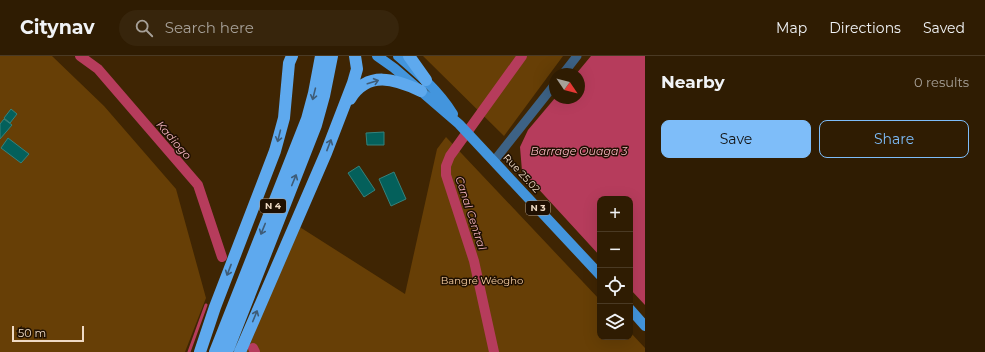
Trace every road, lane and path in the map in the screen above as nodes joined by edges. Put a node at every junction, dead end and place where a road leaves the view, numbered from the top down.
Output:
1 (292, 56) edge
2 (321, 56) edge
3 (332, 56) edge
4 (356, 56) edge
5 (377, 56) edge
6 (398, 56) edge
7 (409, 56) edge
8 (577, 56) edge
9 (567, 68) edge
10 (423, 86) junction
11 (549, 92) edge
12 (339, 120) junction
13 (494, 161) junction
14 (597, 272) edge
15 (633, 312) edge
16 (645, 326) edge
17 (200, 352) edge
18 (215, 352) edge
19 (228, 352) edge
20 (240, 352) edge

1 -> 17 highway
2 -> 18 highway, N 4
19 -> 3 highway, N 4
4 - 12 highway
5 - 10 main road, Rue 25.02 / N 3
6 - 10 main road, Rue 25.02 / N 3
7 - 10 highway
8 - 9 street
12 -> 10 highway
10 - 13 main road, Rue 25.02 / N 3
11 - 13 street
20 -> 12 highway
13 - 14 main road, Rue 25.02 / N 3
15 - 16 main road

